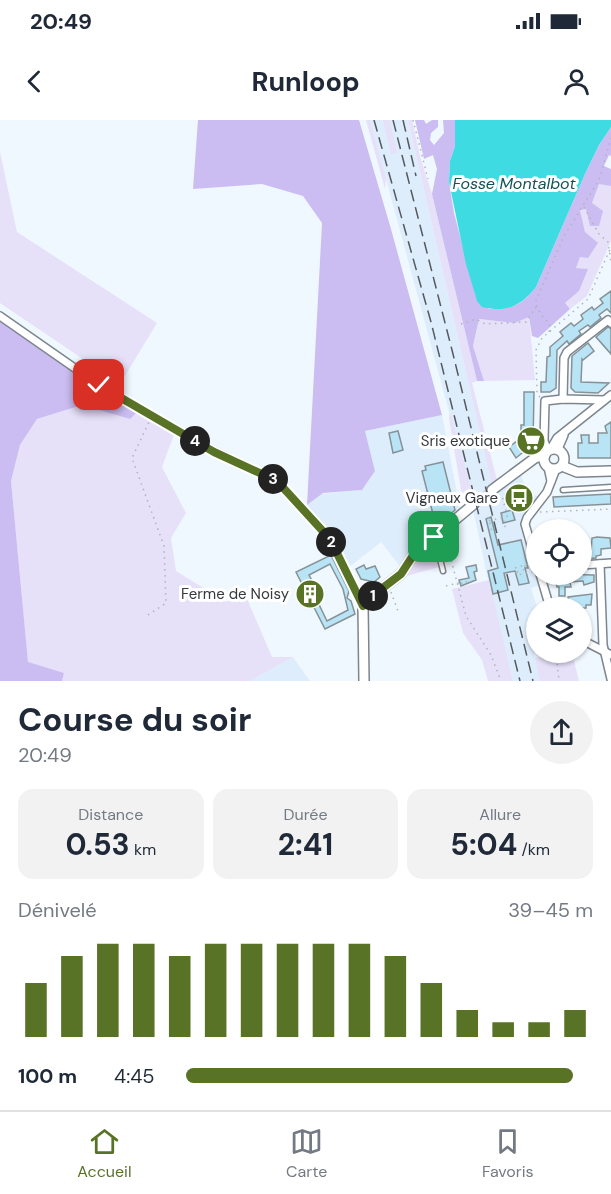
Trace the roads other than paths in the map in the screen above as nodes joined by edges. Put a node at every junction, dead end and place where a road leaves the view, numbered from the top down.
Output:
1 (0, 316) edge
2 (610, 320) edge
3 (611, 394) edge
4 (563, 399) junction
5 (604, 400) junction
6 (550, 451) junction
7 (555, 467) junction
8 (611, 471) edge
9 (611, 487) edge
10 (492, 490) tunnel mouth
11 (563, 490) dead end
12 (474, 504) tunnel mouth
13 (527, 519) edge
14 (438, 535) junction
15 (611, 563) edge
16 (592, 564) edge
17 (600, 564) junction
18 (442, 571) dead end
19 (363, 606) junction
20 (592, 645) edge
21 (608, 653) edge
22 (611, 679) edge
23 (364, 681) edge

1 - 19 street
2 - 4 street
3 - 5 street
4 - 5 street
4 - 6 street
5 - 6 street
6 - 7 street
6 - 7 street
6 - 10 street
7 - 8 street
7 - 13 street
9 - 11 lane
12 - 14 street
14 - 18 lane
14 - 19 street
15 - 17 street
16 - 17 street
17 - 21 street
19 - 23 street
20 - 21 street
21 - 22 street

